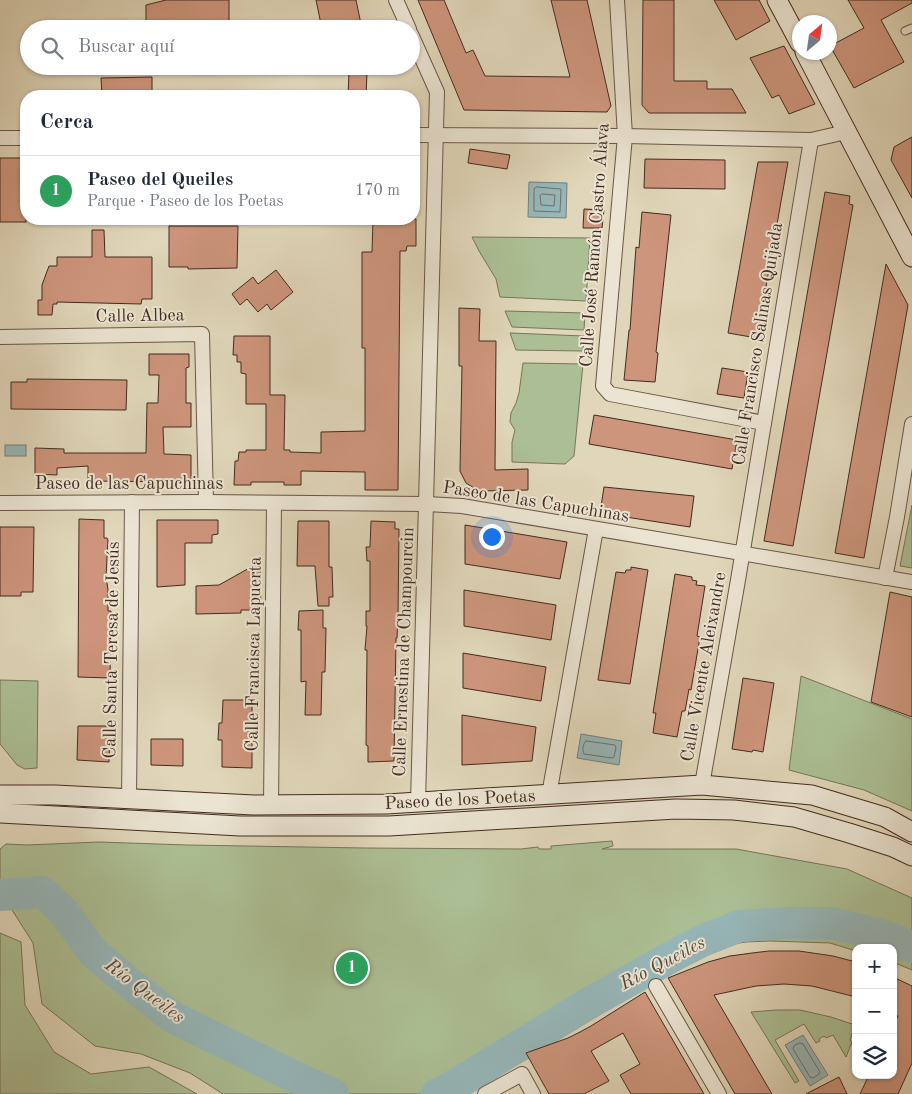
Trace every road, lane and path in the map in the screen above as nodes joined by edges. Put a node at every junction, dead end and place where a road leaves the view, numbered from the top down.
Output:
1 (396, 0) edge
2 (617, 0) edge
3 (777, 0) edge
4 (405, 20) edge
5 (792, 28) edge
6 (420, 54) edge
7 (809, 60) edge
8 (846, 132) junction
9 (420, 134) edge
10 (436, 134) junction
11 (625, 136) junction
12 (0, 138) edge
13 (20, 138) edge
14 (811, 140) junction
15 (912, 257) edge
16 (0, 337) edge
17 (764, 423) junction
18 (912, 424) edge
19 (132, 502) junction
20 (206, 502) junction
21 (0, 503) edge
22 (274, 503) junction
23 (427, 504) junction
24 (596, 529) junction
25 (742, 554) junction
26 (885, 578) junction
27 (912, 582) edge
28 (702, 785) junction
29 (0, 795) edge
30 (549, 795) junction
31 (129, 798) junction
32 (418, 802) junction
33 (271, 805) junction
34 (0, 813) edge
35 (912, 832) edge
36 (912, 856) edge
37 (656, 986) dead end
38 (485, 1094) edge
39 (533, 1094) edge
40 (719, 1094) edge

1 - 4 street
2 - 11 street, Calle José Ramón Castro Álava
3 - 5 street
6 - 10 street, Calle Ernestina de Champourcin
7 - 8 street
8 - 14 street
8 - 15 street
9 - 10 street
10 - 11 street
10 - 23 street, Calle Ernestina de Champourcin
11 - 14 street
11 - 17 street, Calle José Ramón Castro Álava
12 - 13 street
14 - 17 street, Calle Francisco Salinas Quijada
16 - 20 street, Calle Albea
17 - 25 street, Calle Francisco Salinas Quijada
18 - 26 street
19 - 20 street, Paseo de las Capuchinas
19 - 21 street, Paseo de las Capuchinas
19 - 31 street, Calle Santa Teresa de Jesús
20 - 22 street, Paseo de las Capuchinas
22 - 23 street, Paseo de las Capuchinas
22 - 33 street, Calle Francisca Lapuerta
23 - 24 street, Paseo de las Capuchinas
23 - 32 street, Calle Ernestina de Champourcin
24 - 25 street, Paseo de las Capuchinas
24 - 30 street
25 - 26 street, Paseo de las Capuchinas
25 - 28 street, Calle Vicente Aleixandre
26 - 27 street, Paseo de las Capuchinas
28 - 30 street, Paseo de los Poetas
28 - 35 street, Paseo de los Poetas
29 - 31 street, Paseo de los Poetas
30 - 32 street, Paseo de los Poetas
31 - 33 street, Paseo de los Poetas
32 - 33 street, Paseo de los Poetas
34 - 36 street, Paseo de los Poetas
37 - 40 street
38 - 39 street

